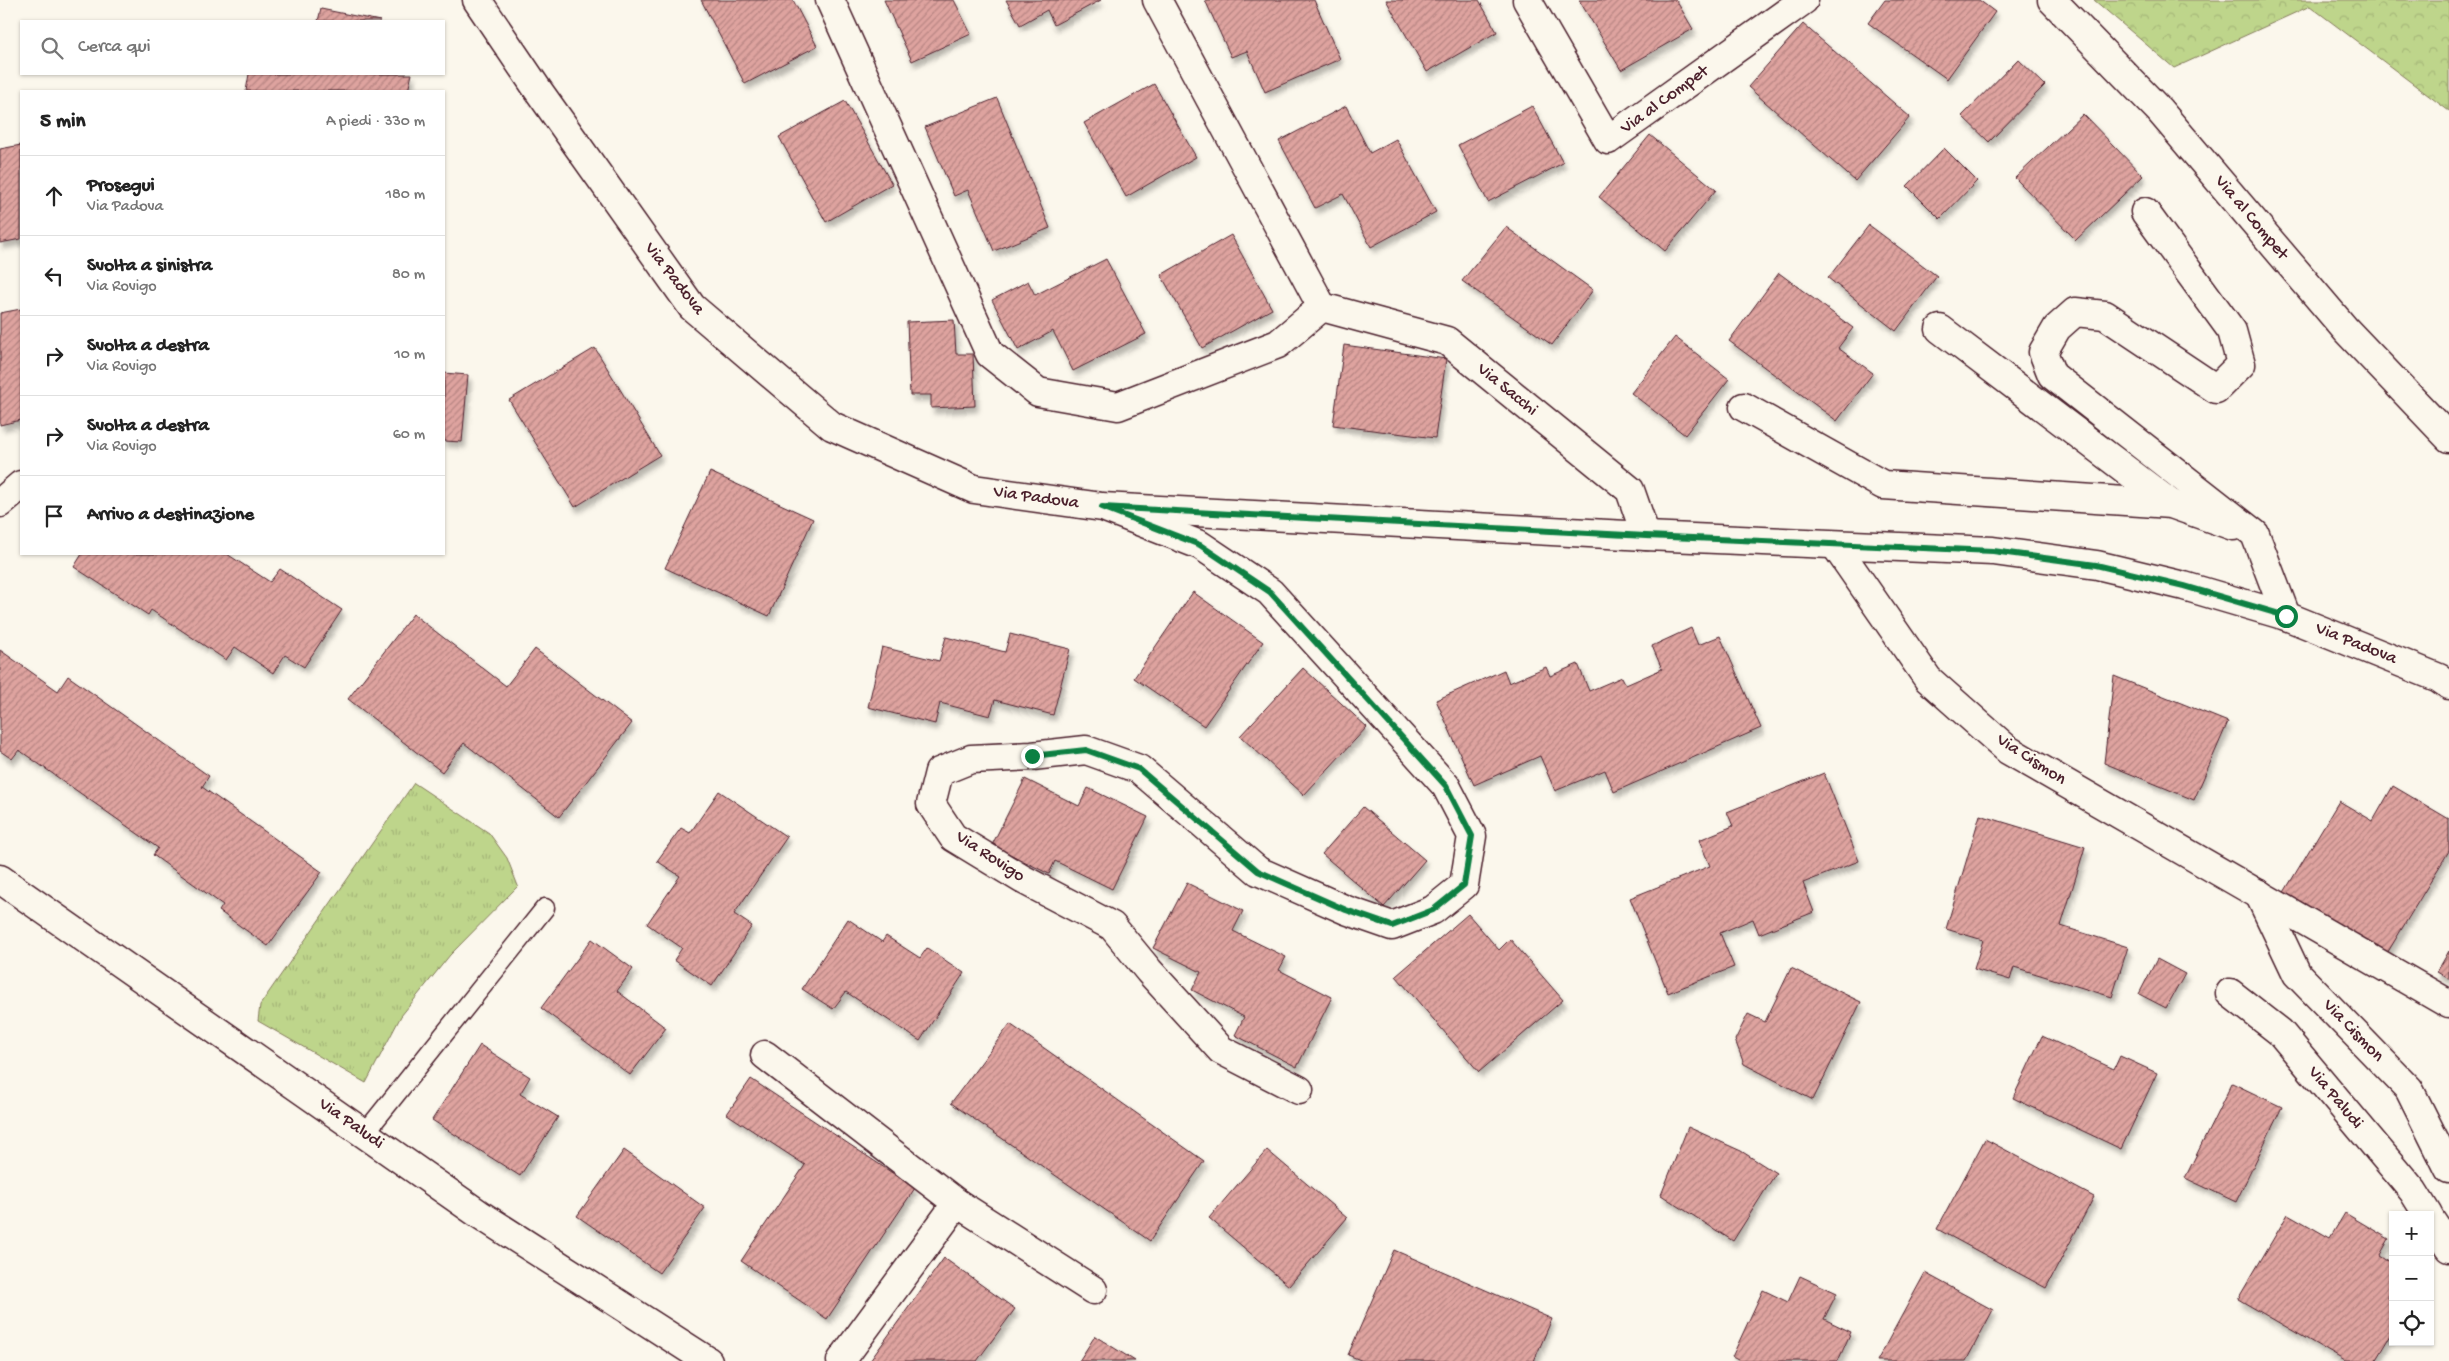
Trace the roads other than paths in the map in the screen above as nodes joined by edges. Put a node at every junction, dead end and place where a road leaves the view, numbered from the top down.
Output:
1 (477, 0) edge
2 (830, 0) edge
3 (1157, 0) edge
4 (1527, 0) edge
5 (1804, 0) edge
6 (2052, 0) edge
7 (2145, 212) dead end
8 (1322, 307) junction
9 (1940, 329) dead end
10 (1744, 407) dead end
11 (2449, 438) edge
12 (20, 486) edge
13 (0, 503) edge
14 (2171, 504) junction
15 (1102, 507) junction
16 (2255, 534) junction
17 (1646, 536) junction
18 (1835, 545) junction
19 (2286, 616) junction
20 (2449, 685) edge
21 (0, 879) edge
22 (2259, 894) junction
23 (545, 908) dead end
24 (2230, 993) dead end
25 (2449, 1004) edge
26 (765, 1056) dead end
27 (1299, 1090) dead end
28 (364, 1133) junction
29 (2449, 1169) edge
30 (957, 1203) junction
31 (2426, 1211) edge
32 (2434, 1224) edge
33 (2449, 1248) edge
34 (1093, 1290) dead end
35 (708, 1361) edge
36 (841, 1361) edge

1 - 15 street, Via Padova
2 - 8 street
3 - 8 street
4 - 5 street, Via al Compet
6 - 11 street, Via al Compet
7 - 16 street
8 - 17 street, Via Sacchi
9 - 14 street
10 - 14 street
12 - 13 street
14 - 16 street
15 - 17 street, Via Padova
15 - 27 street, Via Rovigo
16 - 19 street
17 - 18 street, Via Padova
18 - 19 street, Via Padova
18 - 22 street, Via Cismon
19 - 20 street, Via Padova
21 - 28 street, Via Paludi
22 - 25 street, Via Cismon
22 - 29 street, Via Cismon
23 - 28 lane
24 - 31 street, Via Paludi
26 - 30 street
28 - 35 street, Via Paludi
30 - 34 street
30 - 36 street
32 - 33 street

